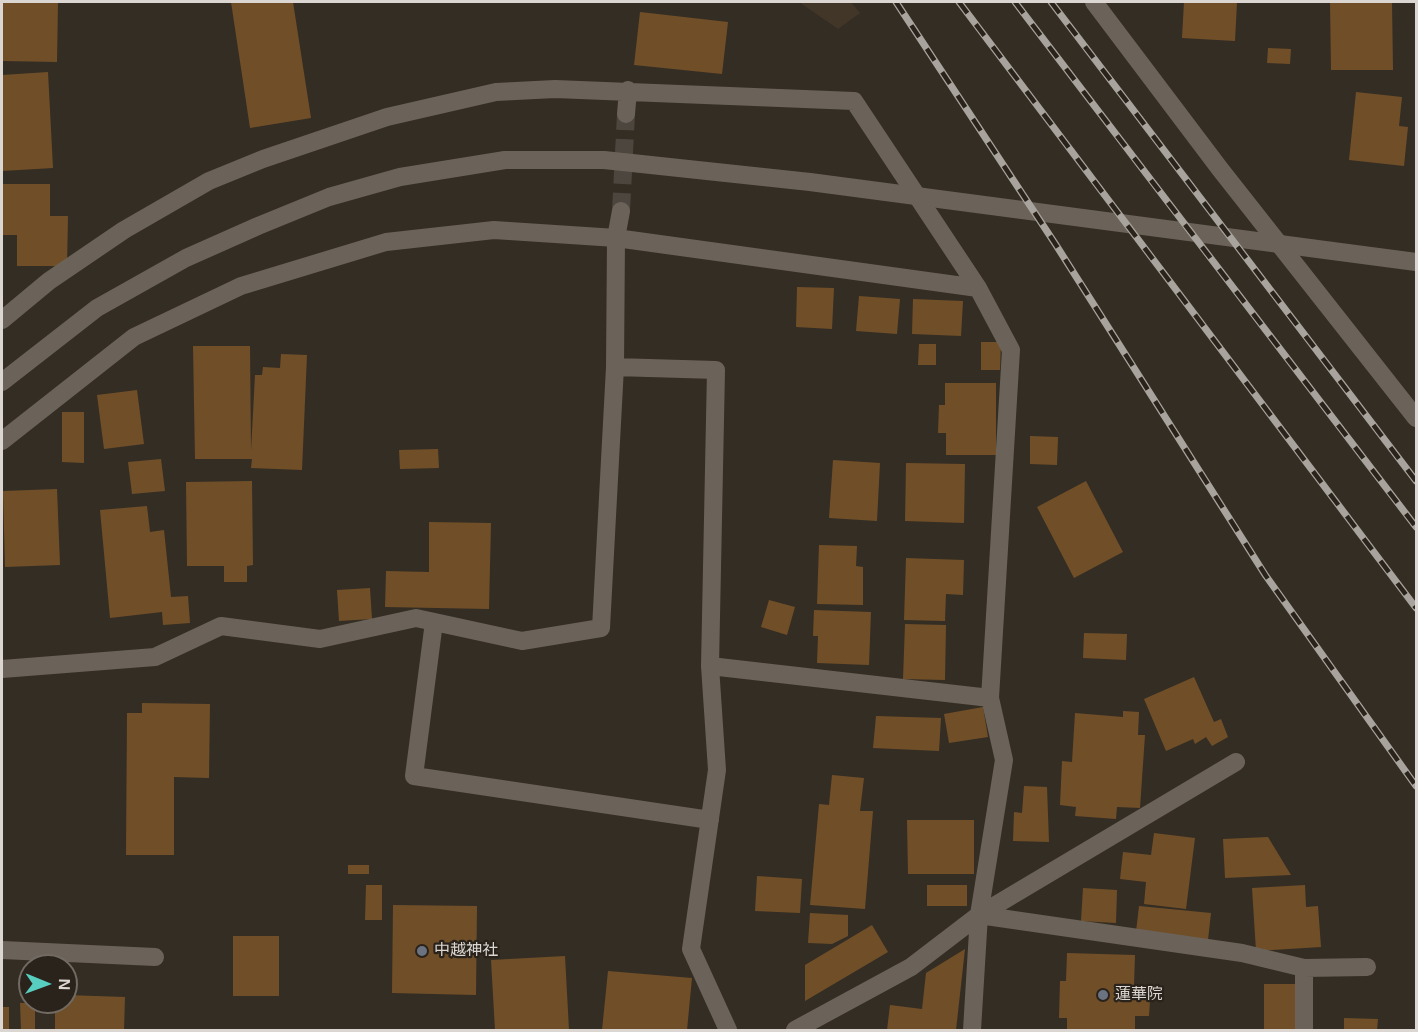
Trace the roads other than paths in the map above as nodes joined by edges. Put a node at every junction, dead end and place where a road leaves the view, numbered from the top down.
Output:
1 (1094, 2) edge
2 (628, 90) junction
3 (626, 114) tunnel mouth
4 (621, 211) tunnel mouth
5 (616, 238) junction
6 (1416, 262) edge
7 (978, 288) junction
8 (2, 320) edge
9 (615, 367) junction
10 (2, 382) edge
11 (1416, 418) edge
12 (2, 441) edge
13 (434, 622) junction
14 (710, 666) junction
15 (2, 669) edge
16 (990, 698) junction
17 (1236, 762) dead end
18 (710, 820) junction
19 (979, 915) junction
20 (2, 950) edge
21 (155, 957) dead end
22 (1367, 967) dead end
23 (1304, 968) junction
24 (729, 1030) edge
25 (795, 1030) edge
26 (972, 1030) edge
27 (1304, 1030) edge

1 - 11 street
2 - 3 street
2 - 7 street
2 - 8 street
4 - 5 street
5 - 7 street
5 - 9 street
5 - 12 street
6 - 10 street
7 - 16 street
9 - 13 street
9 - 14 street
13 - 15 street
13 - 18 street
14 - 16 street
14 - 18 street
16 - 19 street
17 - 19 street
18 - 24 street
19 - 23 street
19 - 25 street
19 - 26 street
20 - 21 street
22 - 23 street
23 - 27 street

